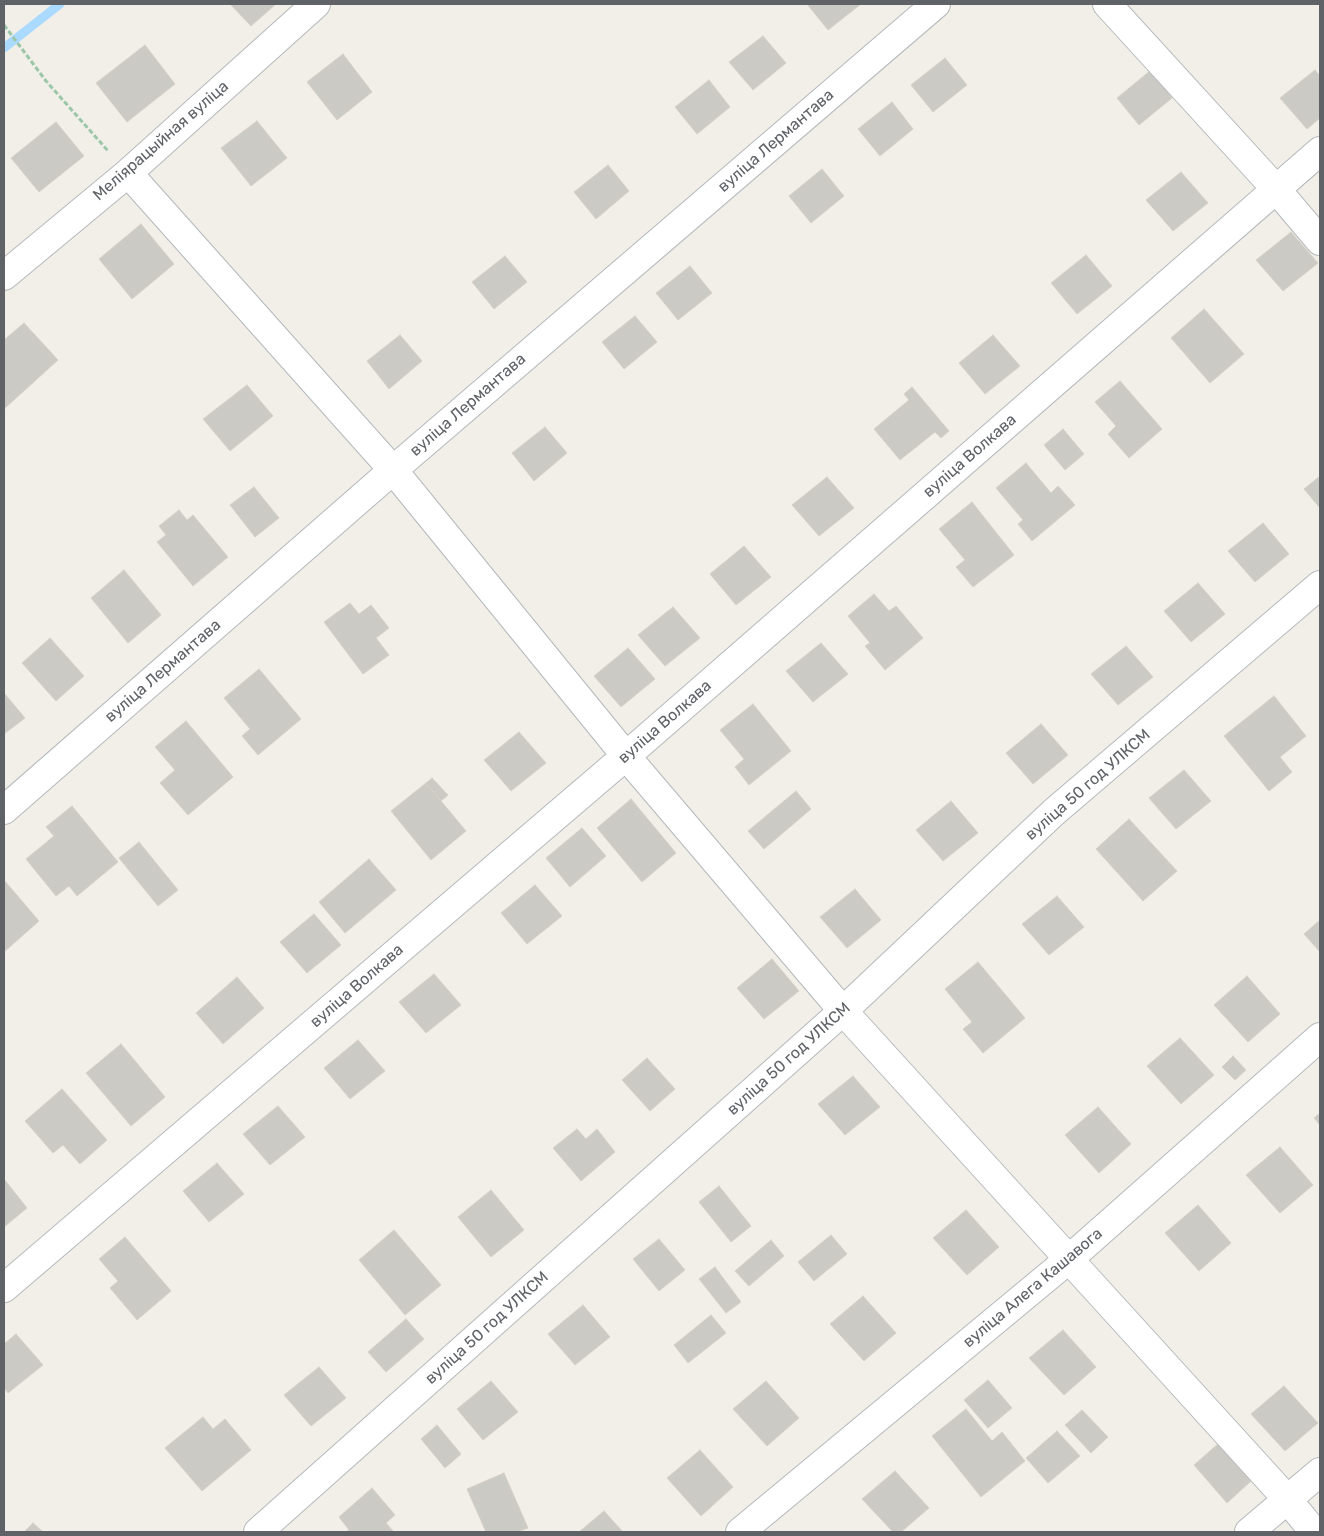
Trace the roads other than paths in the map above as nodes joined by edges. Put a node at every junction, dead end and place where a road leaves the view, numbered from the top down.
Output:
1 (316, 4) edge
2 (936, 4) edge
3 (1107, 4) edge
4 (1320, 151) edge
5 (128, 173) junction
6 (1276, 189) junction
7 (1320, 241) edge
8 (4, 276) edge
9 (393, 470) junction
10 (1320, 585) edge
11 (626, 756) junction
12 (4, 810) edge
13 (843, 1011) junction
14 (1320, 1037) edge
15 (1068, 1260) junction
16 (4, 1288) edge
17 (1320, 1472) edge
18 (1288, 1500) junction
19 (258, 1532) edge
20 (740, 1532) edge
21 (1249, 1532) edge
22 (1314, 1532) edge

1 - 5 street, Меліярацыйная вуліца
2 - 9 street, вуліца Лермантава
3 - 6 street
4 - 6 street, вуліца Волкава
5 - 8 street, Меліярацыйная вуліца
5 - 9 street
6 - 7 street
6 - 11 street, вуліца Волкава
9 - 11 street
9 - 12 street, вуліца Лермантава
10 - 13 street, вуліца 50 год УЛКСМ
11 - 13 street
11 - 16 street, вуліца Волкава
13 - 15 street
13 - 19 street, вуліца 50 год УЛКСМ
14 - 15 street, вуліца Алега Кашавога
15 - 18 street
15 - 20 street, вуліца Алега Кашавога
17 - 18 street
18 - 21 street
18 - 22 street

